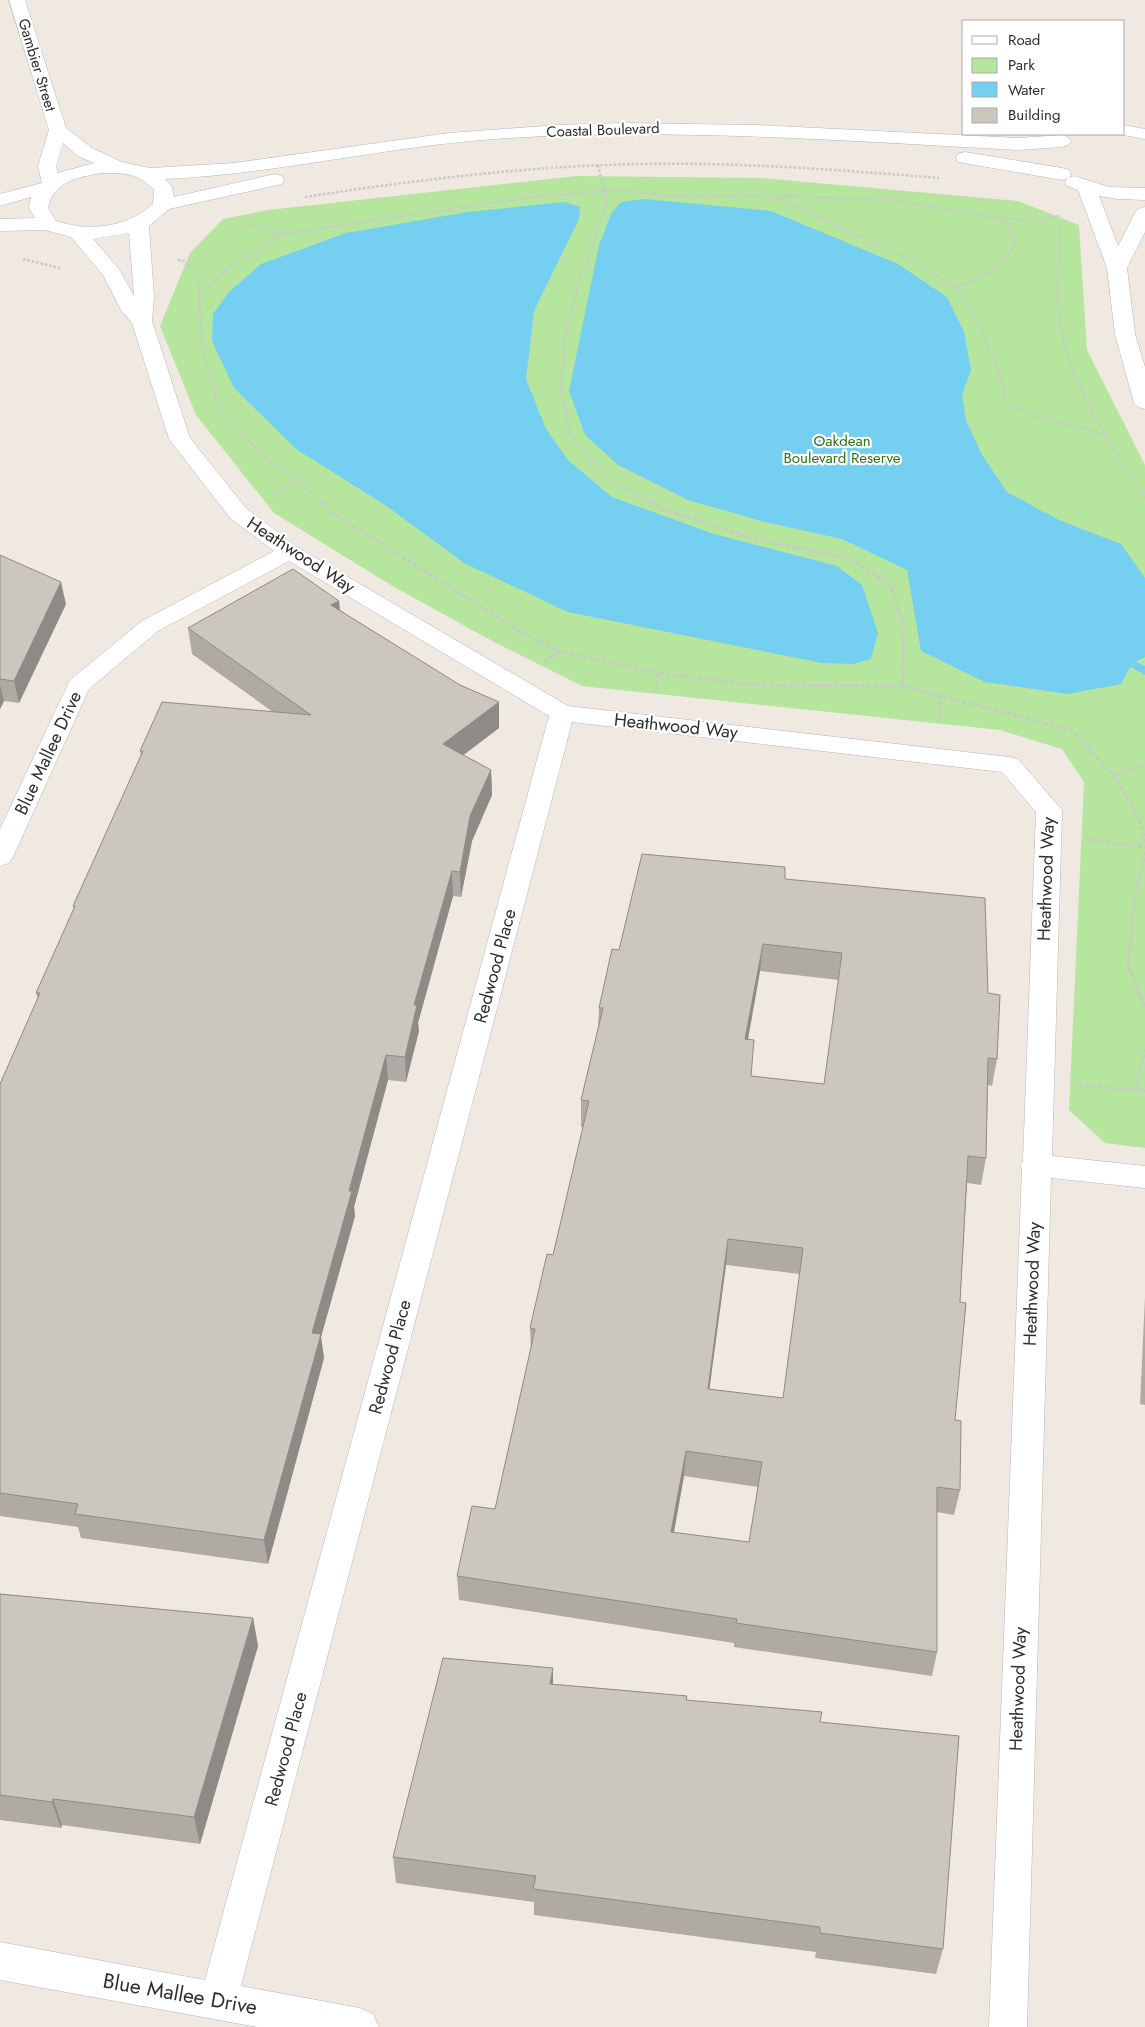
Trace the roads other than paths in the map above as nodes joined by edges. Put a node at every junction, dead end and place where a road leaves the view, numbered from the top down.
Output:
1 (17, 0) edge
2 (58, 130) junction
3 (1125, 130) edge
4 (1145, 134) edge
5 (1071, 138) edge
6 (117, 167) junction
7 (147, 174) junction
8 (1062, 174) junction
9 (44, 184) junction
10 (1086, 187) junction
11 (1145, 194) edge
12 (0, 200) edge
13 (162, 205) junction
14 (1145, 213) edge
15 (140, 223) junction
16 (48, 224) junction
17 (0, 225) edge
18 (77, 232) junction
19 (1116, 268) junction
20 (142, 321) junction
21 (1145, 403) edge
22 (290, 552) junction
23 (562, 714) junction
24 (0, 857) edge
25 (1036, 1165) junction
26 (1145, 1177) edge
27 (0, 1961) edge
28 (218, 2001) junction
29 (360, 2027) edge
30 (1008, 2027) edge

1 - 2 street, Gambier Street
2 - 6 street, Gambier Street
2 - 9 street, Gambier Street
3 - 4 street
5 - 7 street, Coastal Boulevard
5 - 8 street
6 - 7 street
6 - 9 street
7 - 13 street
8 - 10 street, Coastal Boulevard
8 - 13 street, Coastal Boulevard
9 - 12 street
9 - 16 street, Gambier Street
10 - 11 street, Coastal Boulevard
10 - 19 street
13 - 15 street
14 - 19 street
15 - 18 street
15 - 20 street, Heathwood Way
16 - 17 street
16 - 18 street
18 - 20 street, Heathwood Way
19 - 21 street
20 - 22 street, Heathwood Way
22 - 23 street, Heathwood Way
22 - 24 street, Blue Mallee Drive
23 - 25 street, Heathwood Way
23 - 28 street, Redwood Place
25 - 26 street
25 - 30 street, Heathwood Way
27 - 28 street, Blue Mallee Drive
28 - 29 street, Blue Mallee Drive

